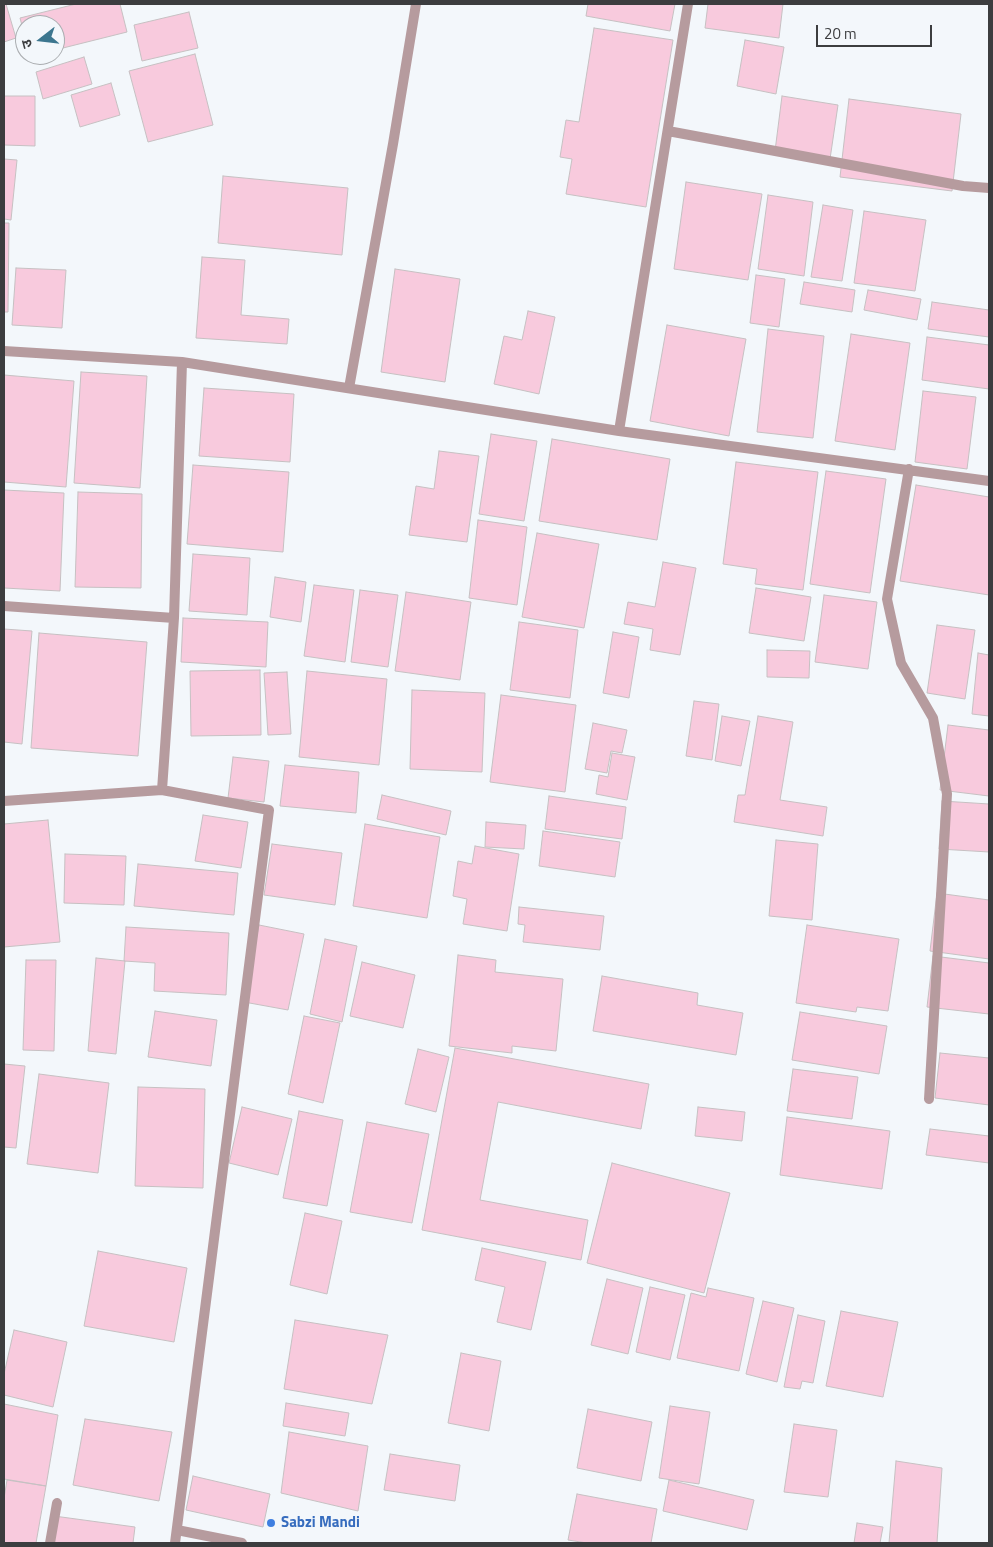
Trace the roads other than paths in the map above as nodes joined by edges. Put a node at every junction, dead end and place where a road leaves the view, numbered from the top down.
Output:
1 (416, 4) edge
2 (688, 4) edge
3 (668, 131) junction
4 (989, 188) edge
5 (4, 351) edge
6 (182, 362) junction
7 (349, 388) junction
8 (619, 431) junction
9 (909, 469) junction
10 (989, 481) edge
11 (4, 606) edge
12 (174, 618) junction
13 (162, 790) junction
14 (4, 801) edge
15 (929, 1099) dead end
16 (57, 1503) dead end
17 (176, 1530) junction
18 (50, 1543) edge
19 (175, 1543) edge
20 (242, 1543) edge

1 - 7 street
2 - 3 street
3 - 4 street
3 - 8 street
5 - 6 street
6 - 7 street
6 - 12 street
7 - 8 street
8 - 9 street
9 - 10 street
9 - 15 street
11 - 12 street
12 - 13 street
13 - 14 street
13 - 17 street
16 - 18 street
17 - 19 street
17 - 20 street

